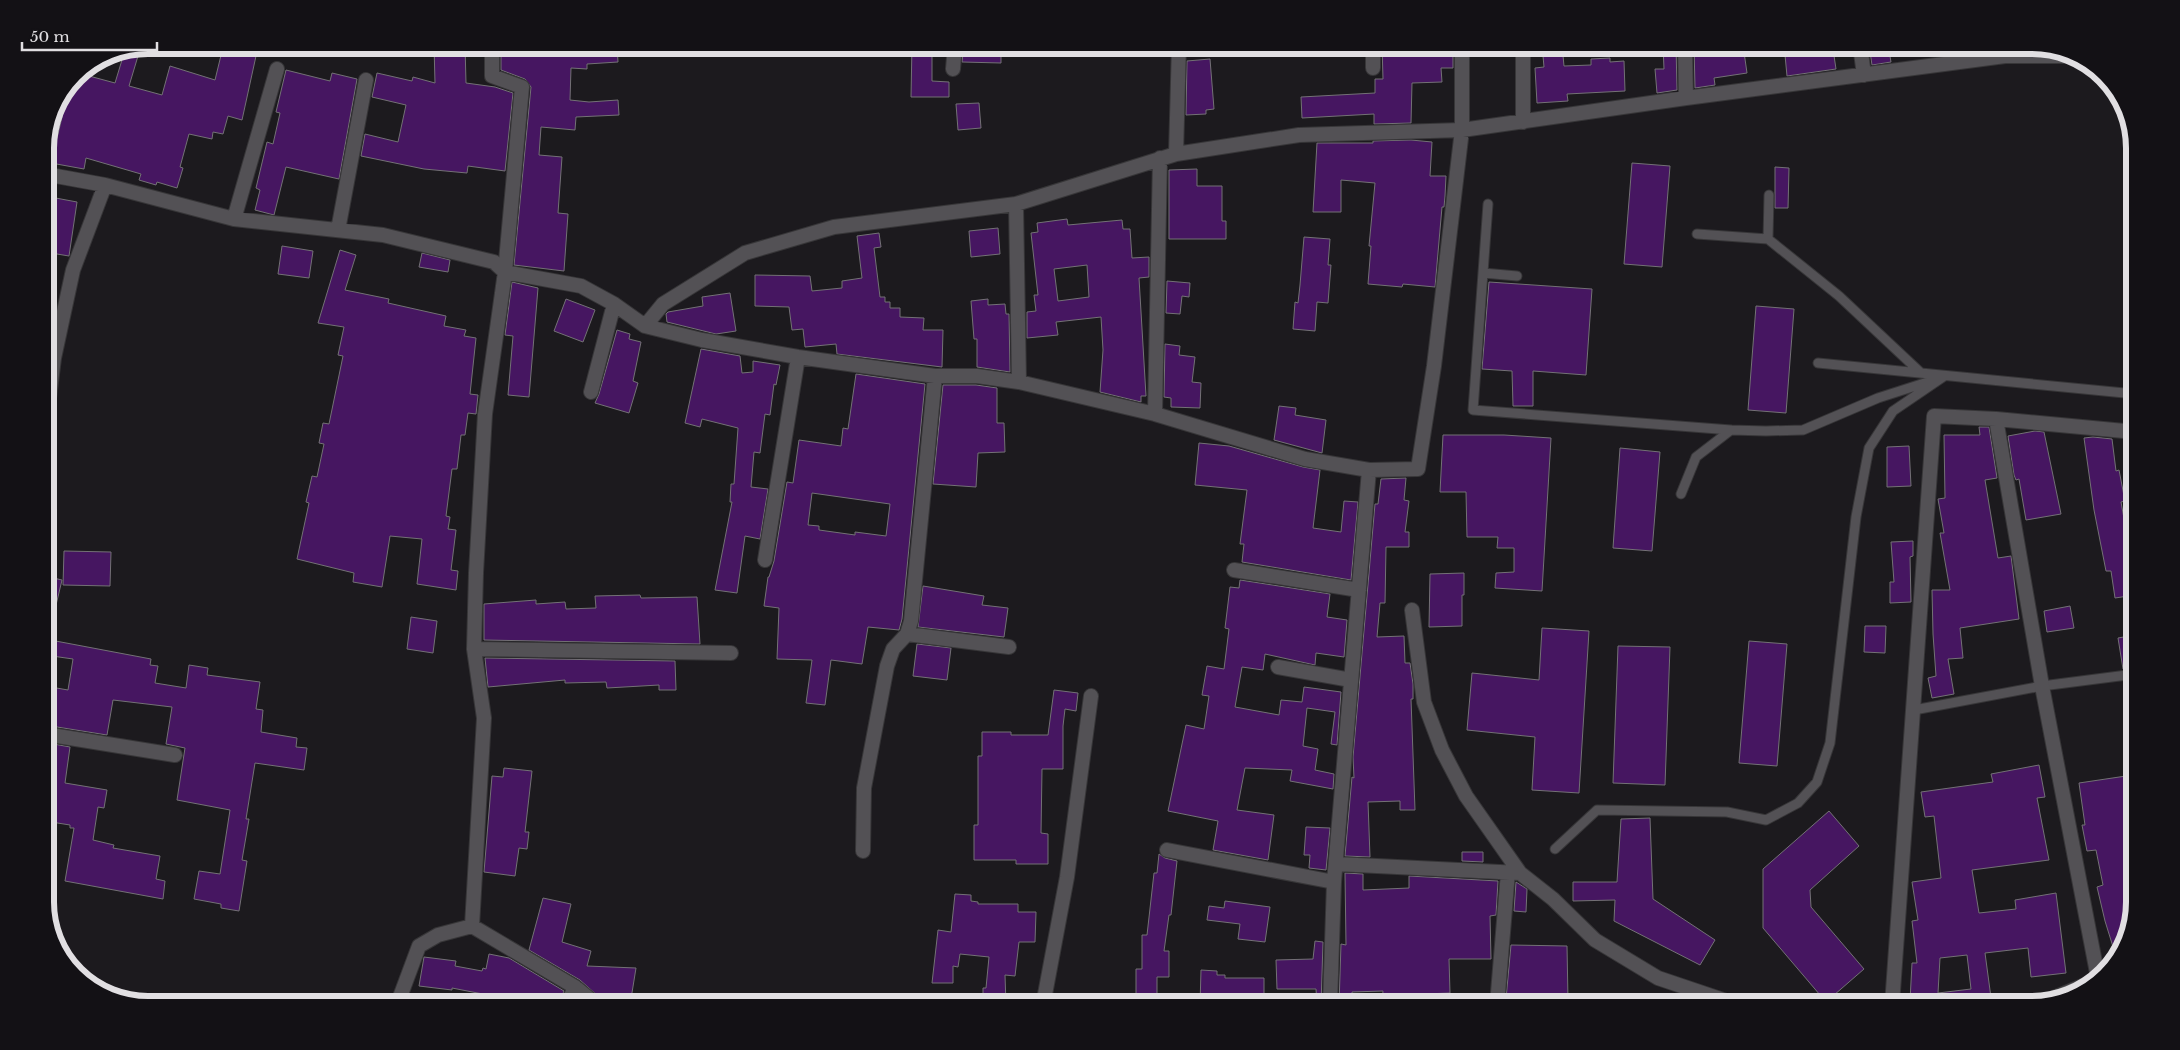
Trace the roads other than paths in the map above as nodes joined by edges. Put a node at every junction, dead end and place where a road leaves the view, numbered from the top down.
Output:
1 (492, 54) edge
2 (954, 54) edge
3 (1179, 54) edge
4 (1373, 54) edge
5 (1462, 54) edge
6 (1523, 54) edge
7 (1685, 54) edge
8 (1861, 54) edge
9 (1986, 54) edge
10 (1373, 68) dead end
11 (276, 69) dead end
12 (953, 70) dead end
13 (1864, 75) junction
14 (366, 80) dead end
15 (1686, 98) junction
16 (1524, 122) junction
17 (1462, 130) junction
18 (1176, 154) junction
19 (1160, 158) junction
20 (54, 176) edge
21 (105, 185) junction
22 (1768, 195) dead end
23 (1016, 204) junction
24 (1488, 204) dead end
25 (234, 219) junction
26 (338, 230) junction
27 (1697, 234) dead end
28 (1768, 239) junction
29 (504, 272) junction
30 (1483, 274) junction
31 (1517, 276) dead end
32 (614, 304) junction
33 (645, 326) junction
34 (798, 357) junction
35 (54, 358) edge
36 (1818, 363) dead end
37 (1921, 373) junction
38 (936, 376) junction
39 (1943, 377) junction
40 (1019, 382) junction
41 (591, 392) dead end
42 (2126, 393) edge
43 (1156, 414) junction
44 (1996, 419) junction
45 (1731, 430) junction
46 (2126, 431) edge
47 (1369, 470) junction
48 (1681, 494) dead end
49 (765, 560) dead end
50 (1234, 570) dead end
51 (1359, 590) junction
52 (1412, 610) dead end
53 (907, 634) junction
54 (1009, 647) dead end
55 (474, 649) junction
56 (731, 653) dead end
57 (1278, 667) dead end
58 (2126, 675) edge
59 (1351, 680) junction
60 (2042, 686) junction
61 (1092, 696) dead end
62 (1914, 710) junction
63 (54, 735) edge
64 (175, 755) dead end
65 (1556, 849) dead end
66 (863, 850) dead end
67 (1167, 850) dead end
68 (1336, 864) junction
69 (1514, 873) junction
70 (1334, 882) junction
71 (472, 926) junction
72 (2095, 972) edge
73 (575, 987) junction
74 (400, 996) edge
75 (571, 996) edge
76 (586, 996) edge
77 (1045, 996) edge
78 (1330, 996) edge
79 (1498, 996) edge
80 (1711, 996) edge
81 (1893, 996) edge

1 - 29 street
2 - 12 street
3 - 18 street
4 - 10 street
5 - 17 street
6 - 16 street
7 - 15 street
8 - 13 street
9 - 13 street
11 - 25 street
13 - 15 street
14 - 26 street
15 - 16 street
16 - 17 street
17 - 18 street
17 - 47 street
18 - 19 street
19 - 23 street
19 - 43 street
20 - 21 street
21 - 25 street
21 - 35 street
22 - 28 lane
23 - 33 street
23 - 40 street
24 - 30 lane
25 - 26 street
26 - 29 street
27 - 28 lane
28 - 37 lane
29 - 32 street
29 - 55 street
30 - 31 lane
30 - 45 lane
32 - 33 street
32 - 41 street
33 - 34 street
34 - 38 street
34 - 49 street
36 - 37 lane
37 - 39 lane
38 - 40 street
38 - 53 street
39 - 42 lane
39 - 45 lane
39 - 65 lane
40 - 43 street
43 - 47 street
44 - 46 street
44 - 60 street
44 - 62 street
45 - 48 lane
47 - 51 street
50 - 51 street
51 - 59 street
52 - 69 street
53 - 54 street
53 - 66 street
55 - 56 street
55 - 71 street
57 - 59 street
58 - 60 lane
59 - 68 street
60 - 62 lane
60 - 72 street
61 - 77 street
62 - 81 street
63 - 64 street
67 - 70 street
68 - 69 street
68 - 70 street
69 - 79 street
69 - 80 street
70 - 78 street
71 - 73 street
71 - 74 street
73 - 75 street
73 - 76 street

